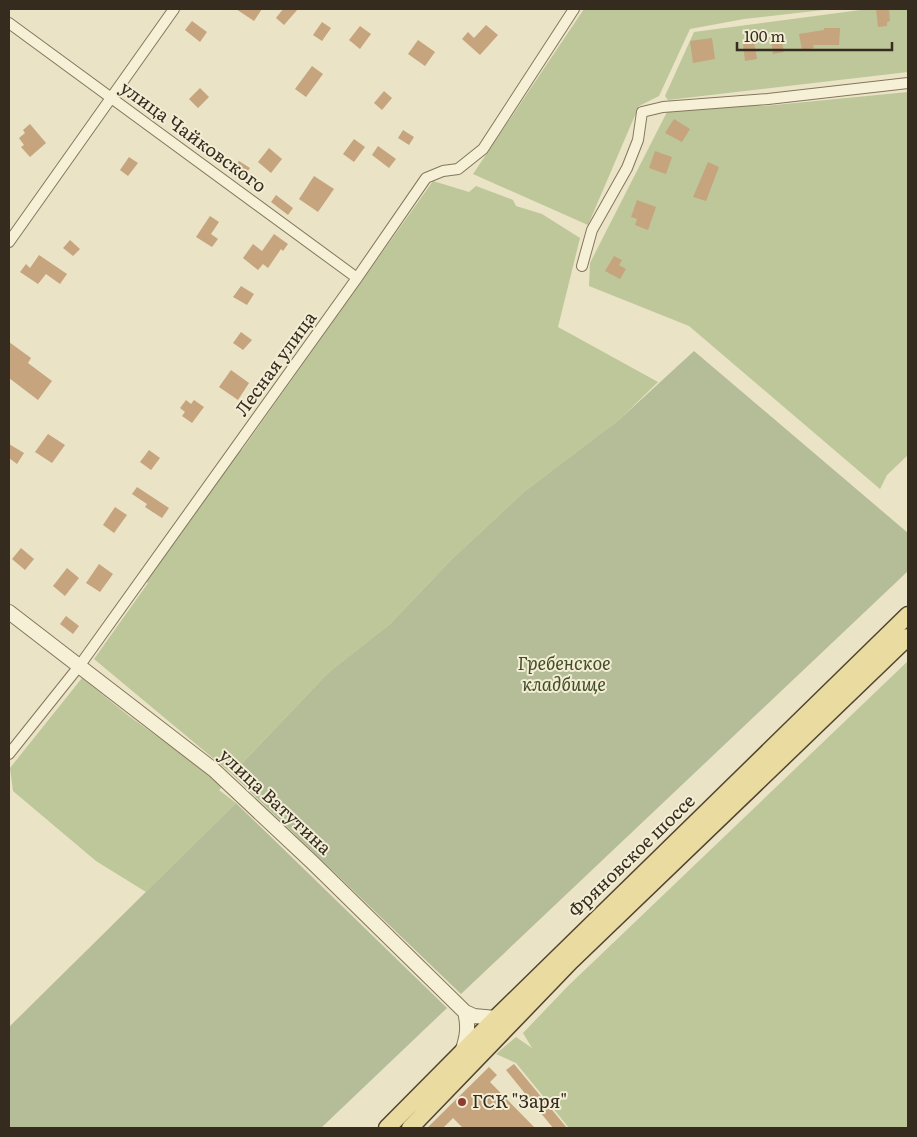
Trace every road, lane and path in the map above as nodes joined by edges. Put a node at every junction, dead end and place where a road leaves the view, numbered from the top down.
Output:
1 (174, 9) edge
2 (574, 9) edge
3 (9, 23) edge
4 (908, 83) edge
5 (111, 97) junction
6 (9, 242) edge
7 (582, 266) dead end
8 (357, 278) junction
9 (9, 612) edge
10 (908, 615) edge
11 (908, 637) edge
12 (80, 665) junction
13 (9, 754) edge
14 (465, 1012) junction
15 (496, 1018) junction
16 (461, 1054) junction
17 (387, 1128) edge
18 (410, 1128) edge

1 - 5 street
2 - 8 street, Лесная улица
3 - 5 street, улица Чайковского
4 - 7 street
5 - 6 street
5 - 8 street, улица Чайковского
8 - 12 street, Лесная улица
9 - 12 street, улица Ватутина
10 - 15 main road, Фряновское шоссе
11 - 18 main road, Фряновское шоссе
12 - 13 street, Лесная улица
12 - 14 street, улица Ватутина
14 - 15 street
14 - 16 street
15 - 16 main road, Фряновское шоссе
16 - 17 main road, Фряновское шоссе

